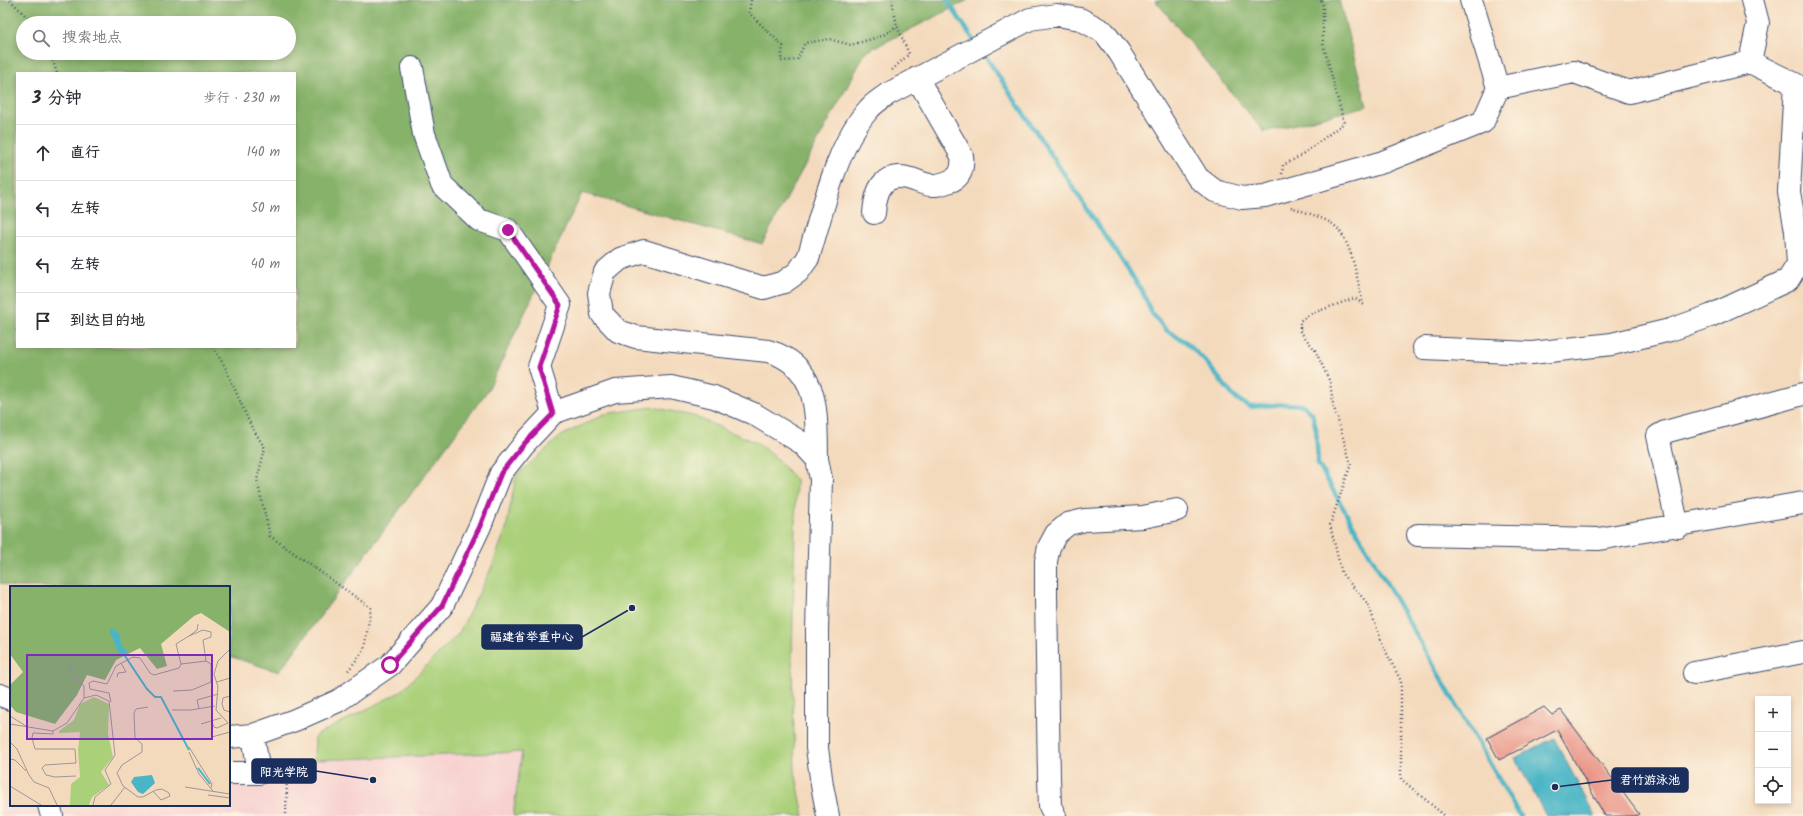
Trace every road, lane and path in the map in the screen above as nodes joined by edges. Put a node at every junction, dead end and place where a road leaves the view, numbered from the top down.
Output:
1 (10, 0) edge
2 (751, 0) edge
3 (892, 0) edge
4 (1322, 0) edge
5 (1471, 0) edge
6 (1752, 0) edge
7 (25, 16) edge
8 (897, 26) junction
9 (52, 60) edge
10 (1750, 62) junction
11 (412, 68) dead end
12 (57, 72) edge
13 (917, 78) junction
14 (1799, 82) edge
15 (889, 84) junction
16 (1498, 88) junction
17 (1295, 188) junction
18 (874, 213) dead end
19 (213, 348) edge
20 (1424, 348) dead end
21 (1803, 394) edge
22 (553, 414) junction
23 (817, 460) junction
24 (1803, 503) edge
25 (1177, 510) dead end
26 (1678, 527) junction
27 (1418, 535) dead end
28 (1802, 657) edge
29 (1694, 673) dead end
30 (340, 677) dead end
31 (253, 735) junction
32 (230, 737) edge
33 (230, 773) edge
34 (259, 773) junction
35 (49, 806) edge
36 (52, 816) edge
37 (286, 816) edge
38 (828, 816) edge
39 (1054, 816) edge
40 (1446, 816) edge

1 - 7 path
2 - 8 path
3 - 8 path
4 - 17 path
5 - 16 street
6 - 10 street
8 - 15 path
9 - 12 path
10 - 14 street
10 - 16 street
11 - 22 street
13 - 15 street
13 - 17 street
13 - 18 street
14 - 20 street
15 - 23 street
16 - 17 street
17 - 40 path
19 - 30 path
21 - 26 street
22 - 23 street
22 - 31 street
23 - 38 street
24 - 26 street
25 - 39 street
26 - 27 street
28 - 29 street
31 - 32 street
31 - 34 street
33 - 34 street
34 - 37 path
35 - 36 street

